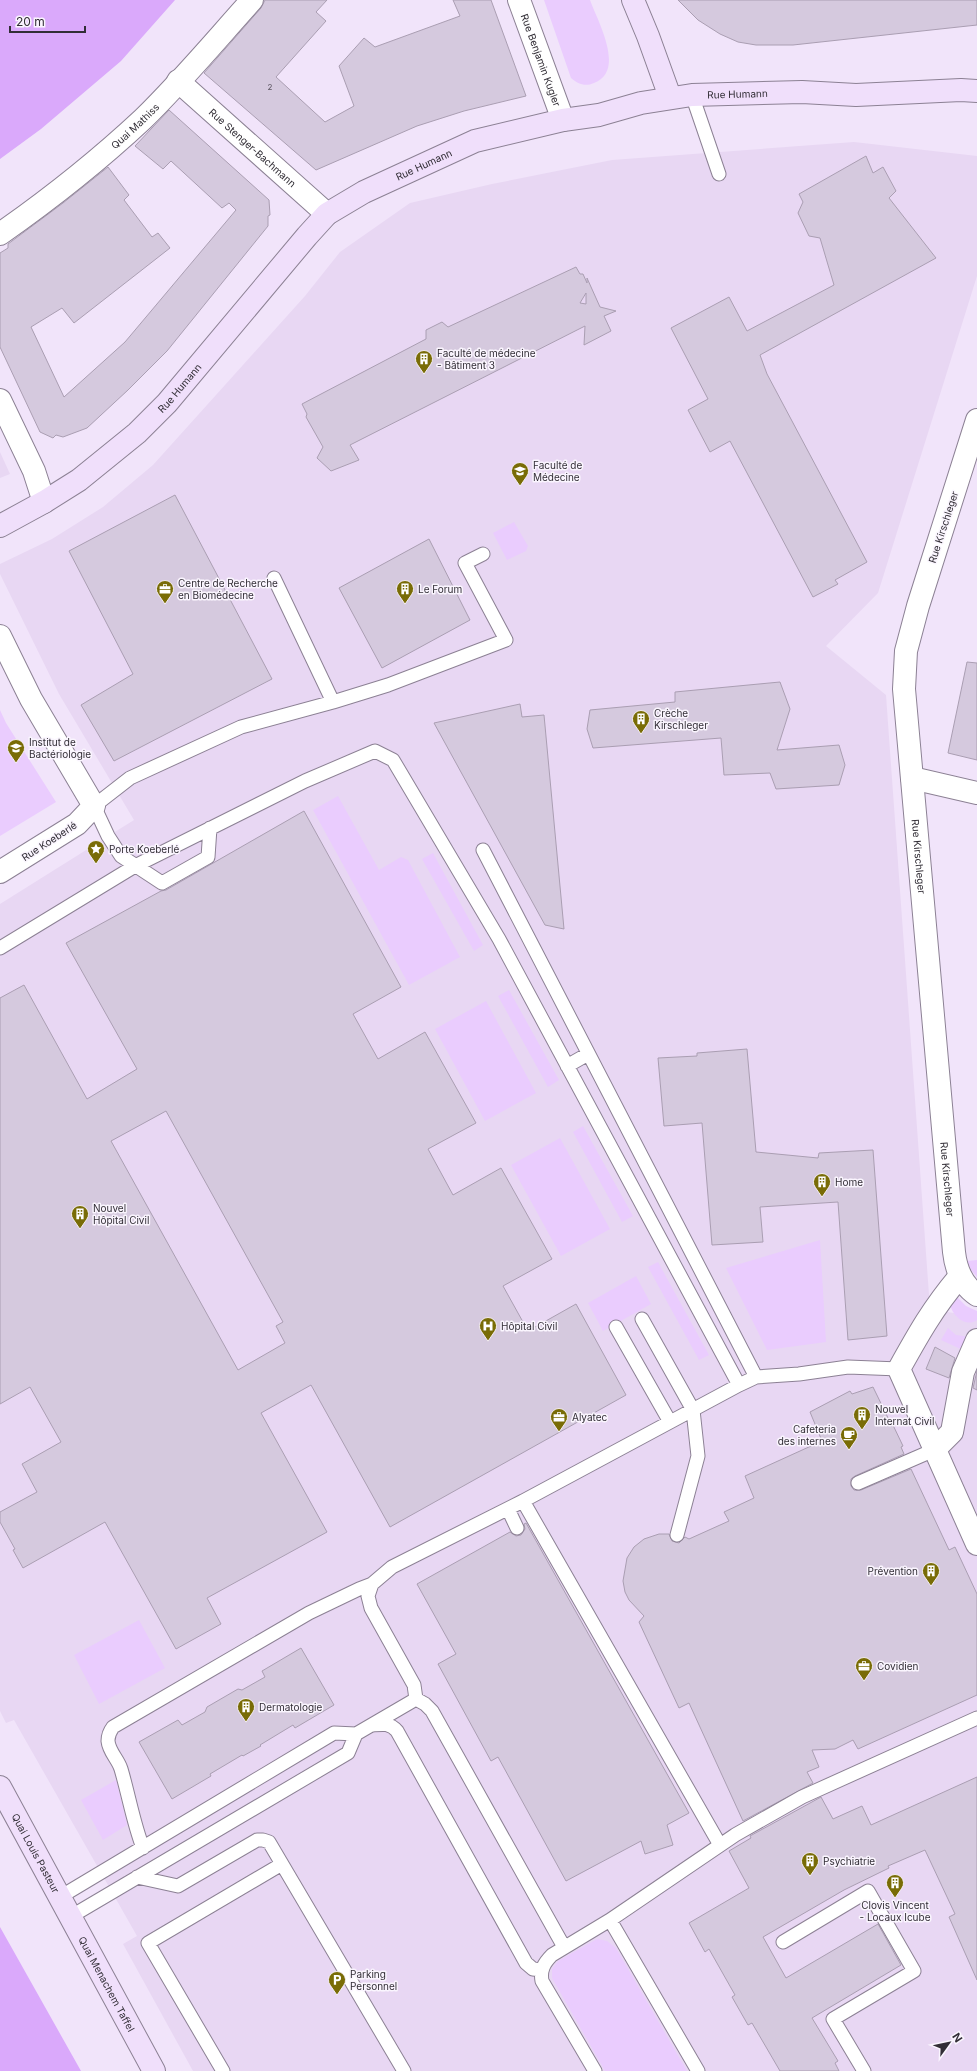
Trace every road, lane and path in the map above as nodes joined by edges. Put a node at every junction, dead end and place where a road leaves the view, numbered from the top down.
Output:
1 (252, 0) edge
2 (520, 0) edge
3 (633, 0) edge
4 (178, 81) junction
5 (977, 91) edge
6 (692, 95) junction
7 (670, 97) junction
8 (563, 120) junction
9 (719, 174) dead end
10 (327, 214) junction
11 (0, 234) edge
12 (0, 400) edge
13 (977, 420) edge
14 (973, 447) edge
15 (44, 502) junction
16 (0, 526) edge
17 (483, 554) dead end
18 (274, 578) dead end
19 (0, 636) edge
20 (333, 702) junction
21 (912, 778) junction
22 (977, 793) edge
23 (94, 806) junction
24 (210, 828) junction
25 (483, 850) dead end
26 (135, 866) junction
27 (0, 872) edge
28 (0, 948) edge
29 (588, 1054) junction
30 (567, 1066) junction
31 (960, 1276) junction
32 (977, 1295) edge
33 (642, 1318) dead end
34 (616, 1327) dead end
35 (977, 1340) edge
36 (899, 1369) junction
37 (756, 1377) junction
38 (739, 1385) junction
39 (693, 1410) junction
40 (675, 1419) junction
41 (934, 1450) junction
42 (858, 1483) dead end
43 (523, 1501) junction
44 (508, 1509) junction
45 (517, 1528) dead end
46 (677, 1535) dead end
47 (977, 1544) edge
48 (372, 1584) junction
49 (416, 1699) junction
50 (977, 1718) edge
51 (373, 1725) junction
52 (356, 1734) junction
53 (0, 1787) edge
54 (720, 1845) junction
55 (143, 1848) junction
56 (282, 1864) junction
57 (137, 1877) junction
58 (60, 1897) junction
59 (70, 1917) junction
60 (610, 1920) junction
61 (783, 1942) dead end
62 (564, 1947) junction
63 (542, 1970) junction
64 (154, 2071) edge
65 (223, 2071) edge
66 (404, 2071) edge
67 (595, 2071) edge
68 (698, 2071) edge
69 (864, 2071) edge

1 - 4 street, Quai Mathiss
2 - 8 street, Rue Benjamin Kugler
3 - 7 street
4 - 10 street, Rue Stenger-Bachmann
4 - 11 street, Quai Mathiss
5 - 6 street, Rue Humann
6 - 7 street, Rue Humann
6 - 9 lane
7 - 8 street, Rue Humann
8 - 10 street, Rue Humann
10 - 15 street, Rue Humann
12 - 15 street
13 - 14 street, Rue Kirschleger
14 - 21 street, Rue Kirschleger
15 - 16 street, Rue Humann
17 - 20 lane
18 - 20 lane
19 - 23 street
20 - 23 lane
21 - 22 street
21 - 31 street, Rue Kirschleger
23 - 26 lane
23 - 27 street, Rue Koeberlé
24 - 26 lane
24 - 26 lane
24 - 30 lane
25 - 29 lane
26 - 28 lane
29 - 30 lane
29 - 37 lane
30 - 38 lane
31 - 32 street, Rue Kirschleger
31 - 36 street
33 - 39 lane
34 - 40 lane
35 - 41 street
36 - 37 lane
36 - 41 street
37 - 38 lane
38 - 39 lane
39 - 40 lane
39 - 46 lane
40 - 43 lane
41 - 42 lane
41 - 47 street
43 - 44 lane
43 - 54 lane
44 - 45 lane
44 - 48 lane
48 - 49 lane
48 - 55 lane
49 - 51 lane
49 - 62 lane
50 - 54 lane
51 - 52 lane
51 - 63 lane
52 - 55 lane
52 - 57 lane
53 - 58 street, Quai Louis Pasteur
54 - 60 lane
55 - 58 lane
56 - 57 lane
56 - 65 lane
56 - 66 lane
57 - 59 lane
58 - 59 street, Quai Menachem Taffel
59 - 64 street, Quai Menachem Taffel
60 - 62 lane
60 - 68 lane
61 - 69 lane
62 - 63 lane
63 - 67 lane

